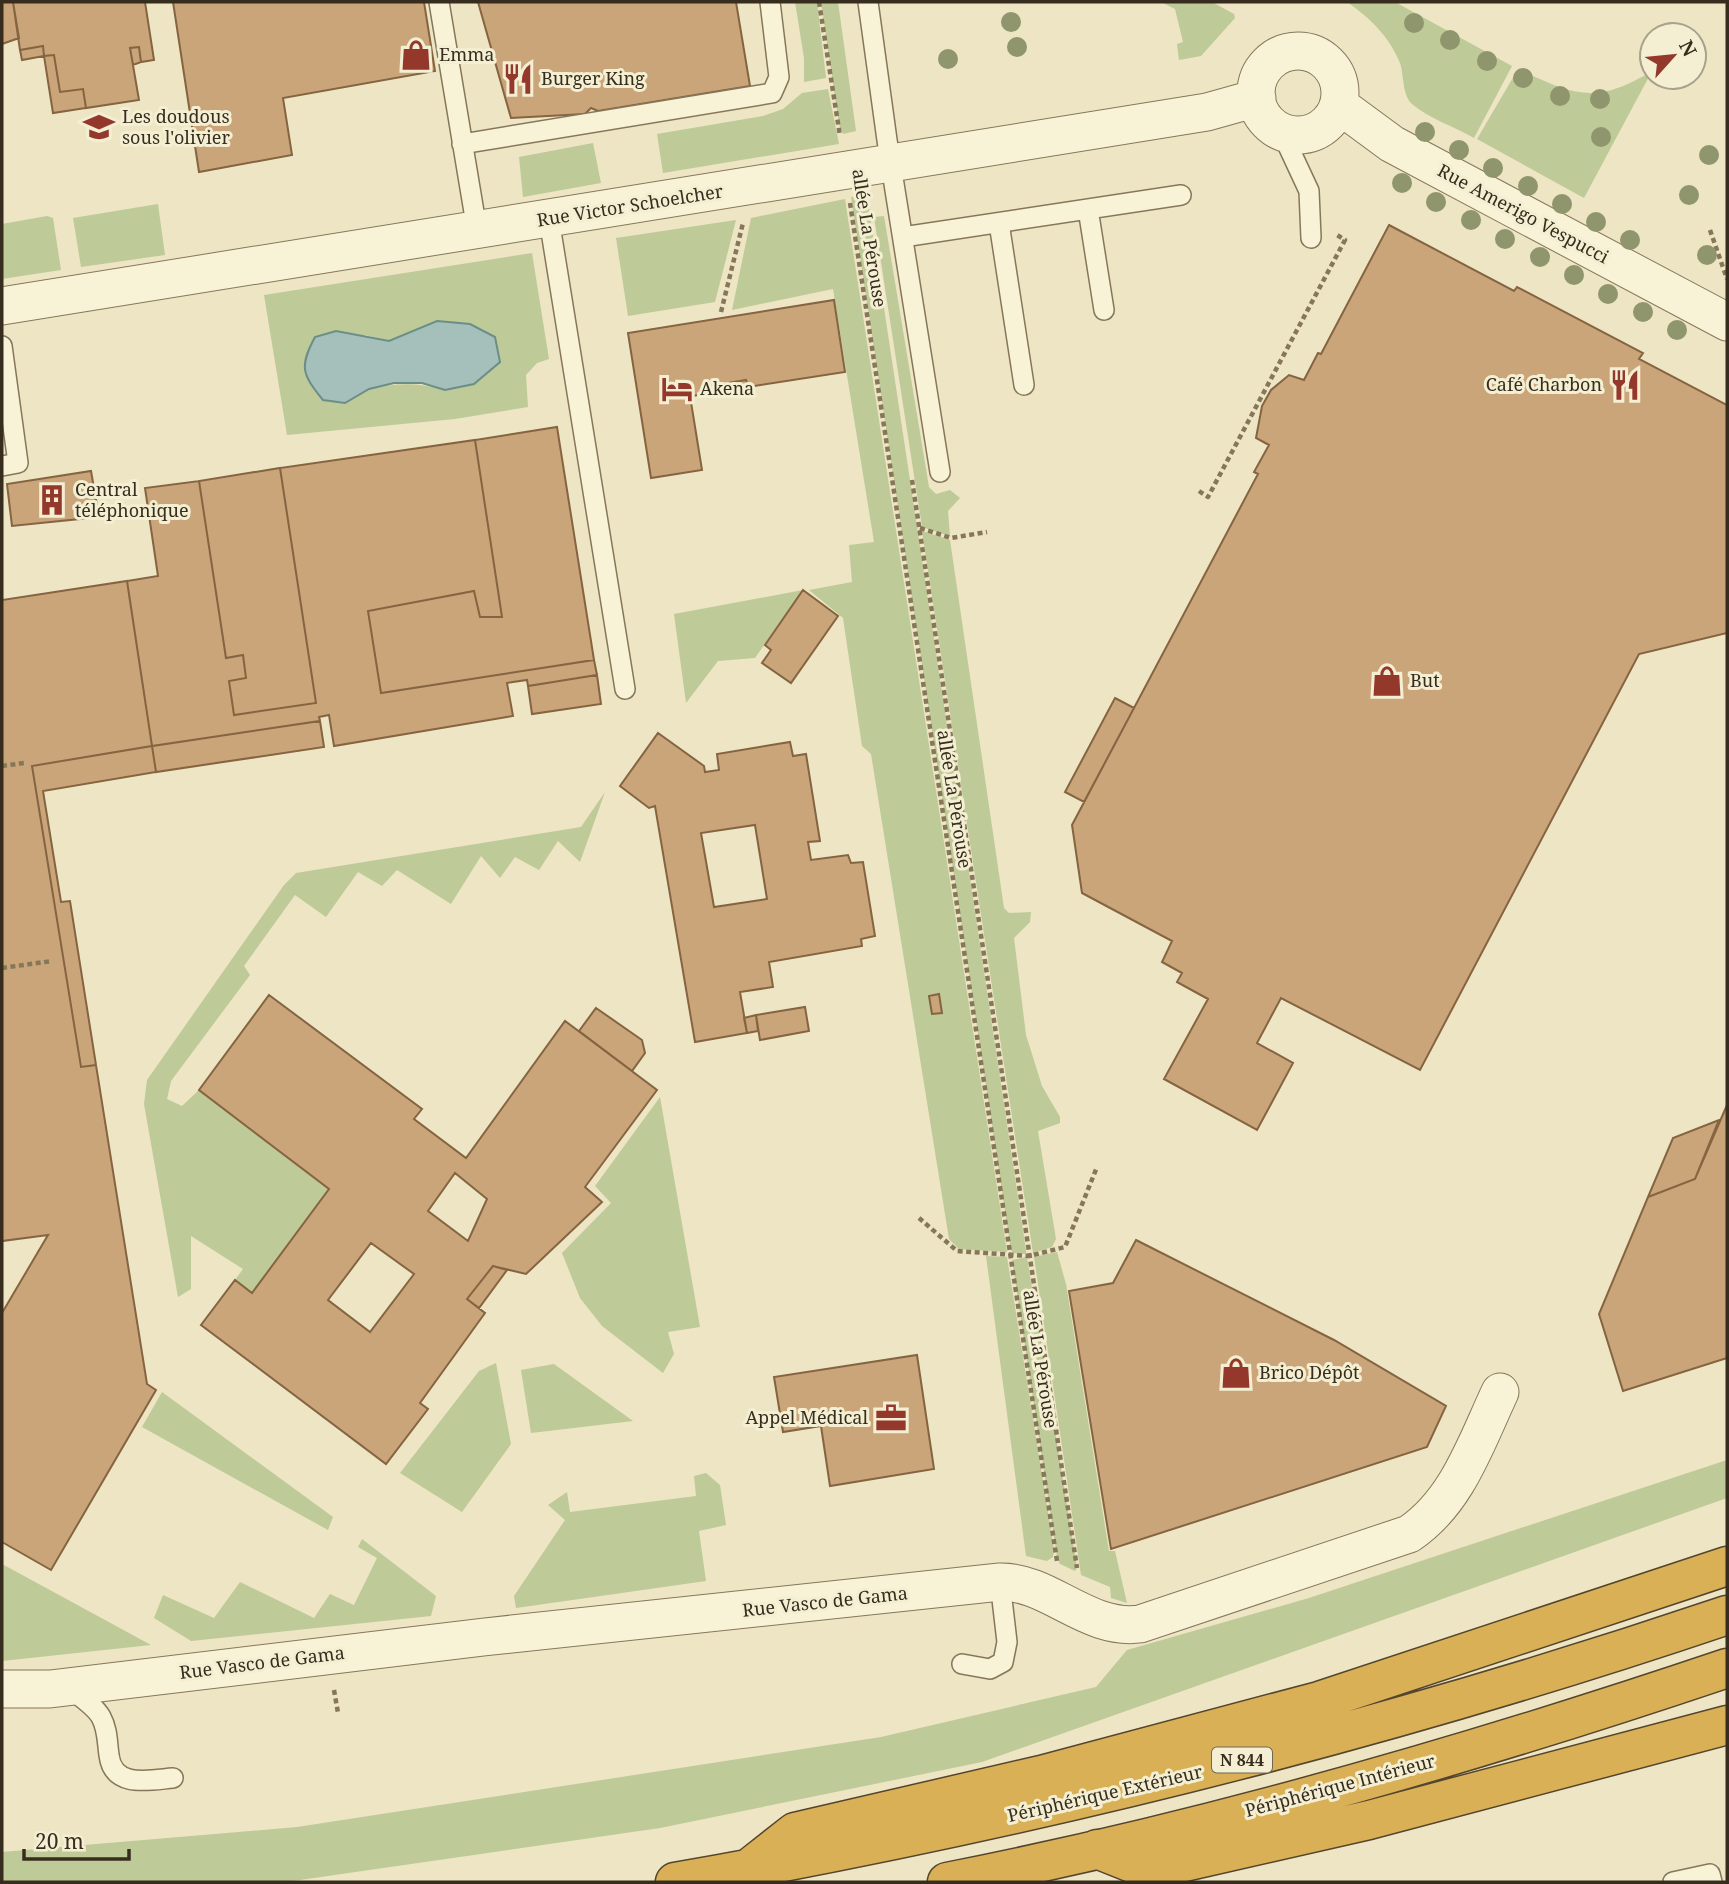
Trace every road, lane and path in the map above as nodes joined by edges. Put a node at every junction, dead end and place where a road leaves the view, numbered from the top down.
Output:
1 (439, 2) edge
2 (770, 2) edge
3 (819, 2) edge
4 (869, 2) edge
5 (1256, 98) junction
6 (1339, 105) junction
7 (1283, 133) junction
8 (463, 144) junction
9 (891, 162) junction
10 (845, 172) junction
11 (1181, 195) dead end
12 (1088, 209) junction
13 (746, 212) dead end
14 (549, 219) junction
15 (999, 223) junction
16 (477, 230) junction
17 (1710, 230) dead end
18 (1320, 234) joint
19 (903, 237) junction
20 (1727, 279) edge
21 (114, 290) junction
22 (2, 306) edge
23 (1104, 310) dead end
24 (721, 312) dead end
25 (1723, 316) edge
26 (2, 320) edge
27 (2, 346) edge
28 (1024, 386) dead end
29 (2, 466) edge
30 (940, 472) dead end
31 (911, 474) dead end
32 (1199, 491) dead end
33 (920, 528) junction
34 (987, 532) dead end
35 (625, 689) dead end
36 (24, 762) dead end
37 (2, 766) edge
38 (52, 961) dead end
39 (2, 968) edge
40 (1097, 1167) dead end
41 (919, 1218) dead end
42 (1010, 1255) junction
43 (1029, 1256) junction
44 (1500, 1392) dead end
45 (1727, 1566) edge
46 (1079, 1579) dead end
47 (1000, 1582) junction
48 (1046, 1597) junction
49 (1727, 1615) edge
50 (962, 1664) dead end
51 (1727, 1668) edge
52 (59, 1688) junction
53 (2, 1689) edge
54 (2, 1703) edge
55 (1727, 1725) edge
56 (173, 1778) dead end
57 (1097, 1849) junction
58 (748, 1869) junction
59 (675, 1882) edge
60 (947, 1882) edge
61 (1672, 1882) edge
62 (1712, 1882) edge

1 - 8 lane
2 - 8 lane
3 - 10 path, allée La Pérouse
4 - 9 lane
5 - 6 street
5 - 7 street
5 - 9 street, Rue Victor Schoelcher
6 - 7 street
6 - 25 street, Rue Amerigo Vespucci
7 - 18 lane
8 - 16 lane
9 - 10 street, Rue Victor Schoelcher
9 - 19 lane
10 - 14 street, Rue Victor Schoelcher
10 - 42 path, allée La Pérouse
11 - 12 lane
12 - 15 lane
12 - 23 lane
13 - 24 path
14 - 16 street, Rue Victor Schoelcher
14 - 35 lane
15 - 19 lane
15 - 28 lane
16 - 21 street, Rue Victor Schoelcher
17 - 20 path
18 - 32 path
19 - 30 lane
21 - 22 street, Rue Victor Schoelcher
21 - 26 street
27 - 29 lane
31 - 33 path, allée La Pérouse
33 - 34 path
33 - 43 path, allée La Pérouse
36 - 37 path
38 - 39 path
40 - 43 path
41 - 42 path
42 - 43 path
42 - 48 path, allée La Pérouse
43 - 46 path, allée La Pérouse
44 - 48 street, Rue Vasco de Gama
45 - 58 highway
47 - 48 street, Rue Vasco de Gama
47 - 50 lane
47 - 52 street, Rue Vasco de Gama
49 - 58 highway, Périphérique Extérieur / N 844
51 - 57 highway, Périphérique Intérieur
52 - 53 street, Rue Vasco de Gama
52 - 54 street, Rue Vasco de Gama
52 - 56 lane
55 - 57 highway
57 - 60 highway, Périphérique Intérieur
58 - 59 highway, Périphérique Extérieur / N 844
61 - 62 lane

